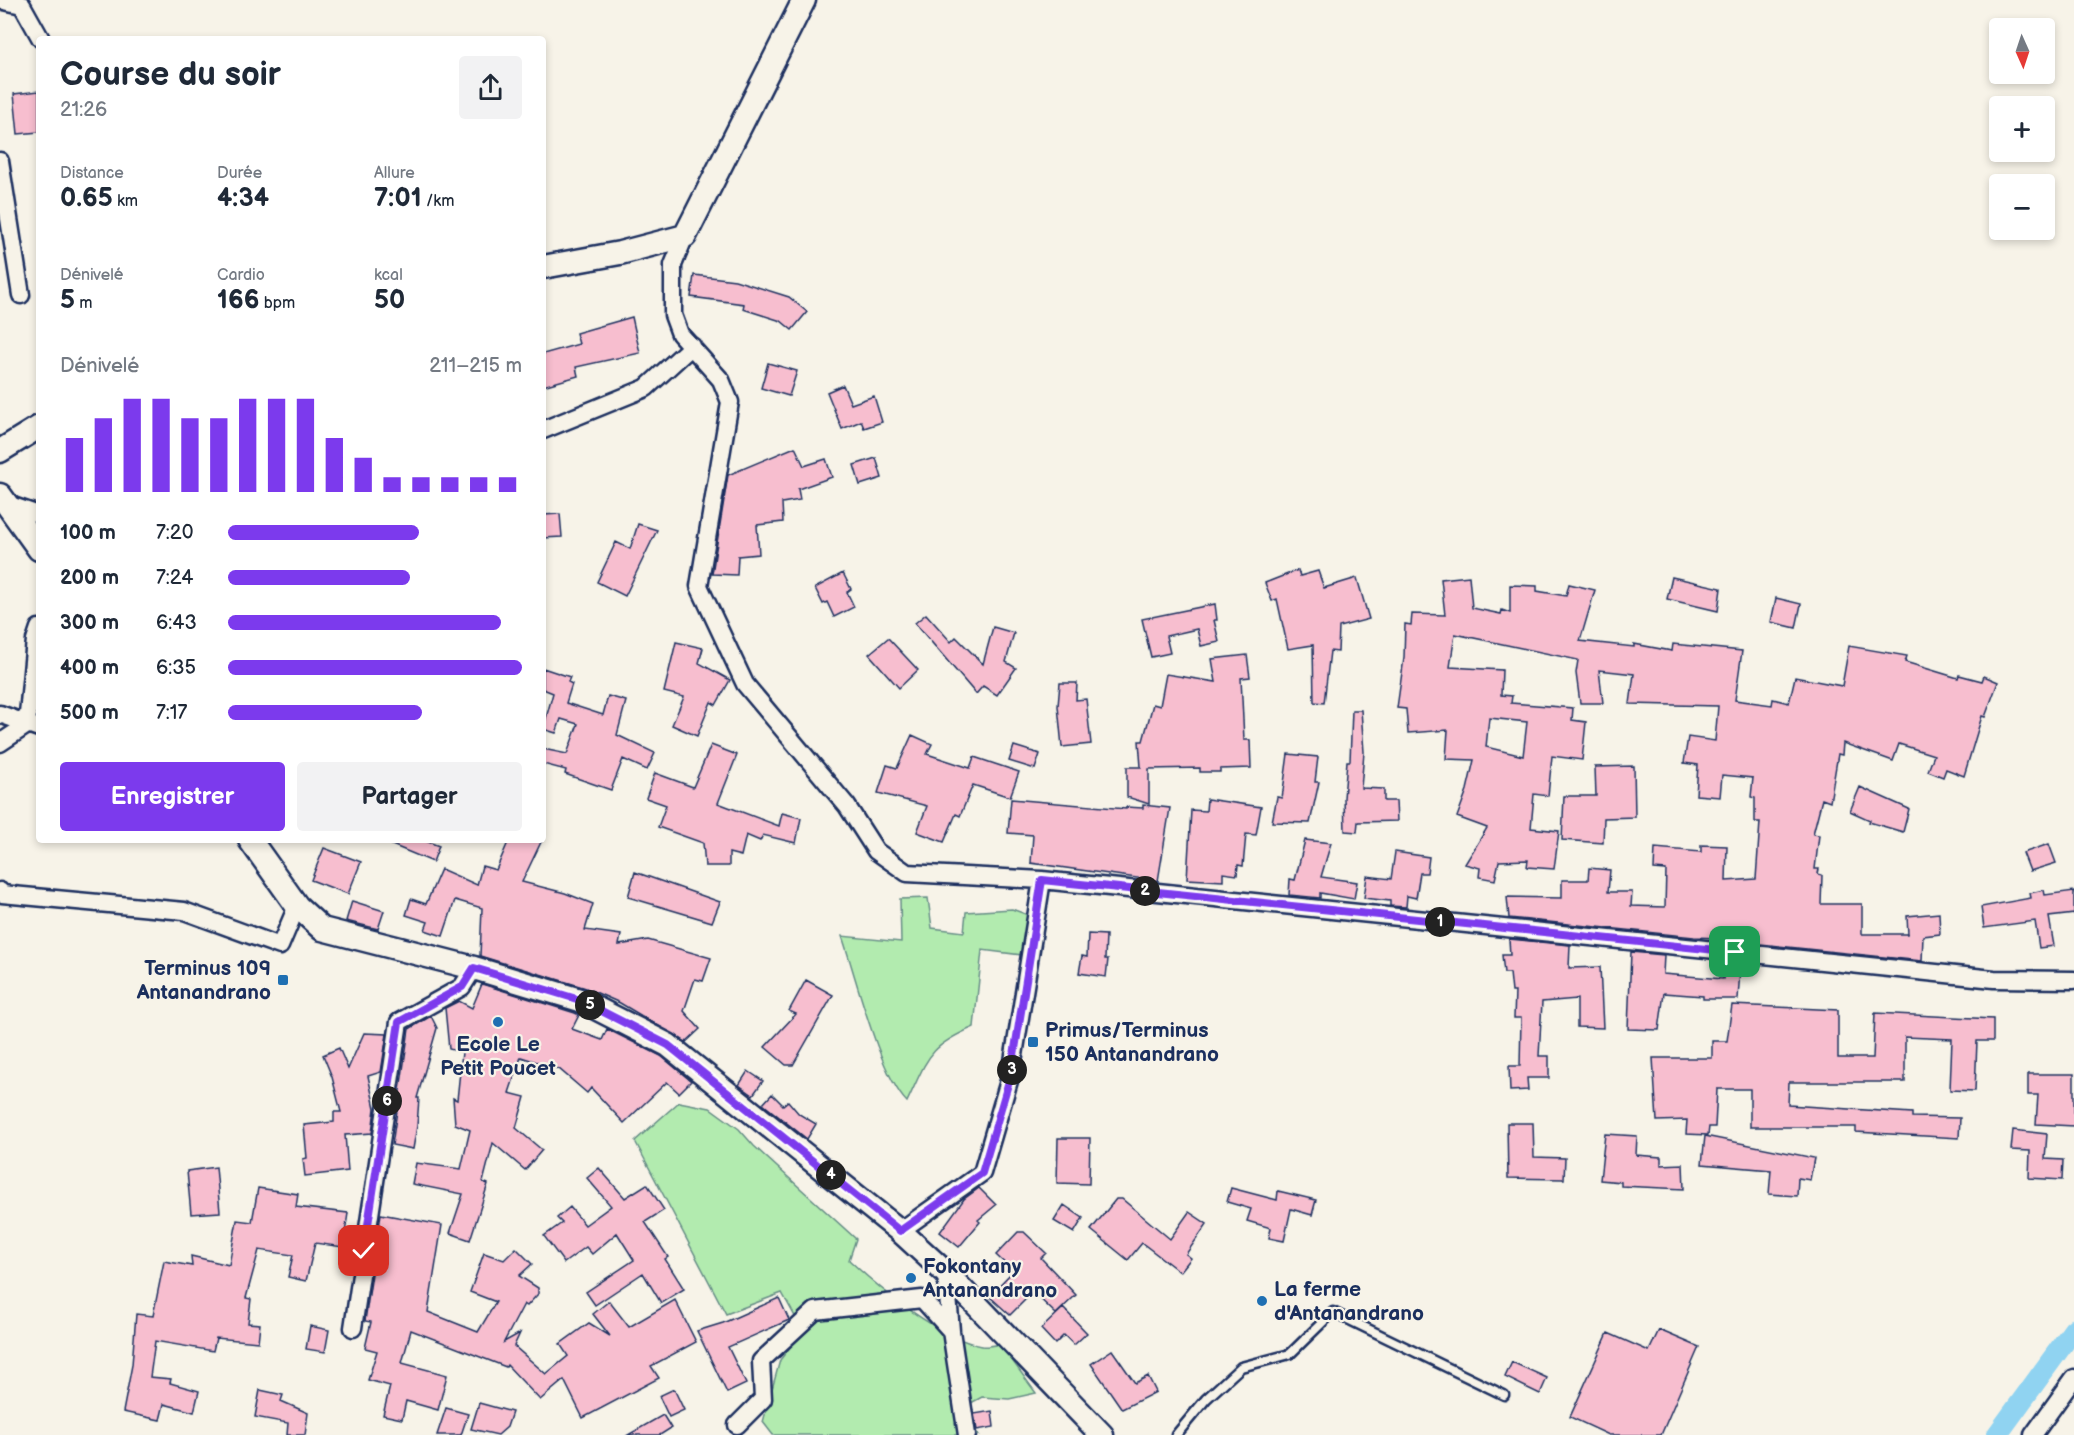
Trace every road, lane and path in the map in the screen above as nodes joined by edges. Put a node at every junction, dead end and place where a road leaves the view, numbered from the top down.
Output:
1 (0, 0) edge
2 (804, 0) edge
3 (39, 36) edge
4 (0, 161) edge
5 (685, 236) junction
6 (546, 266) edge
7 (21, 295) dead end
8 (692, 346) junction
9 (36, 429) edge
10 (546, 429) edge
11 (0, 451) edge
12 (3, 499) edge
13 (36, 514) edge
14 (36, 545) edge
15 (36, 637) edge
16 (0, 714) edge
17 (33, 727) edge
18 (0, 744) edge
19 (252, 843) edge
20 (1042, 880) junction
21 (1, 889) edge
22 (297, 906) junction
23 (474, 968) junction
24 (2074, 980) edge
25 (900, 1231) junction
26 (946, 1273) junction
27 (353, 1328) dead end
28 (951, 1330) junction
29 (2074, 1378) edge
30 (1504, 1395) dead end
31 (737, 1425) dead end
32 (967, 1435) edge
33 (1102, 1435) edge
34 (1176, 1435) edge
35 (2033, 1435) edge

1 - 3 street
2 - 5 street
4 - 7 street
5 - 6 street
5 - 8 street
8 - 10 street
8 - 20 street
9 - 11 street
12 - 13 street
12 - 14 street
15 - 17 street
16 - 17 street
17 - 18 street
19 - 22 street
20 - 24 street
20 - 25 street
21 - 22 street
22 - 23 street
23 - 25 street
23 - 27 street
25 - 26 street
26 - 28 street
26 - 33 street
28 - 31 street
28 - 32 street
29 - 35 street
30 - 34 lane

